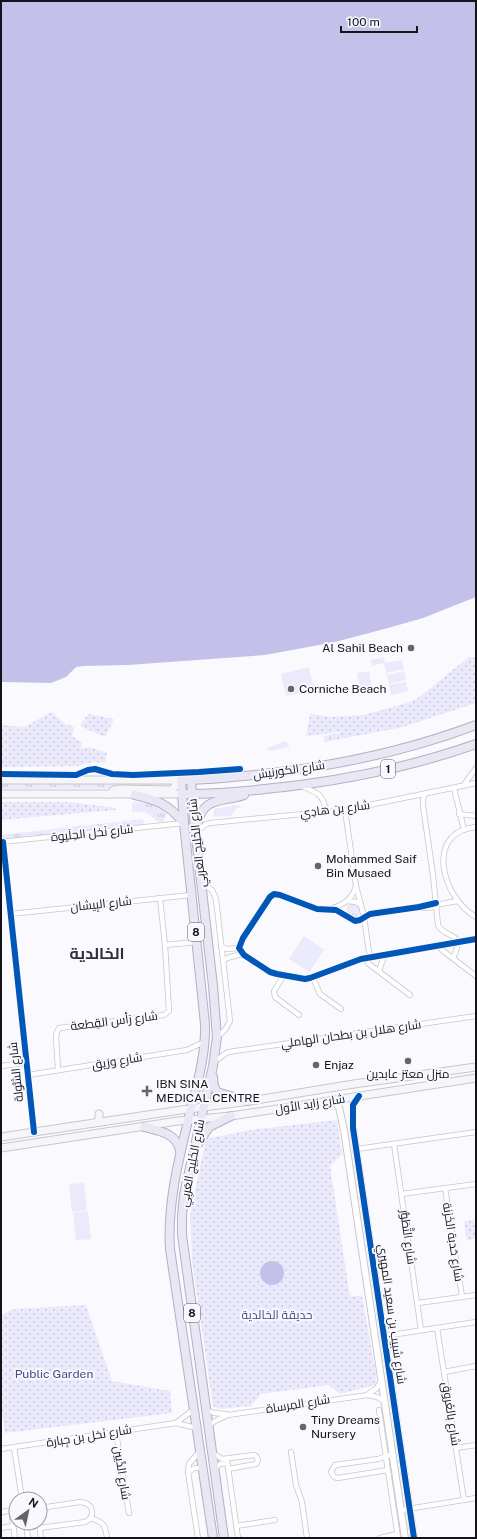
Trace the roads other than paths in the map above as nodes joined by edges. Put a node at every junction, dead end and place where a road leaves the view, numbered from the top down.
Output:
1 (476, 726) edge
2 (476, 744) edge
3 (476, 768) edge
4 (1, 780) edge
5 (179, 780) junction
6 (191, 780) junction
7 (476, 783) edge
8 (297, 785) junction
9 (463, 786) junction
10 (454, 788) junction
11 (254, 790) junction
12 (1, 794) edge
13 (109, 794) junction
14 (182, 794) junction
15 (191, 794) junction
16 (425, 794) junction
17 (134, 795) junction
18 (345, 810) junction
19 (326, 812) junction
20 (459, 814) junction
21 (476, 816) edge
22 (183, 823) junction
23 (476, 827) edge
24 (464, 830) junction
25 (196, 832) junction
26 (2, 842) edge
27 (201, 883) junction
28 (1, 885) edge
29 (7, 885) junction
30 (356, 886) junction
31 (191, 895) junction
32 (160, 898) junction
33 (457, 901) junction
34 (346, 902) junction
35 (361, 905) junction
36 (436, 905) junction
37 (329, 910) junction
38 (10, 914) junction
39 (346, 916) junction
40 (364, 917) junction
41 (476, 917) edge
42 (476, 939) edge
43 (197, 942) junction
44 (458, 942) junction
45 (165, 945) junction
46 (439, 946) junction
47 (221, 947) junction
48 (240, 948) junction
49 (369, 952) dead end
50 (242, 954) junction
51 (384, 956) junction
52 (365, 958) junction
53 (453, 958) junction
54 (223, 961) junction
55 (379, 971) junction
56 (284, 975) junction
57 (476, 976) edge
58 (313, 978) junction
59 (410, 995) dead end
60 (341, 1009) dead end
61 (299, 1016) dead end
62 (476, 1016) edge
63 (217, 1037) junction
64 (205, 1041) junction
65 (216, 1047) junction
66 (226, 1053) junction
67 (26, 1063) junction
68 (213, 1064) junction
69 (1, 1066) edge
70 (476, 1067) edge
71 (58, 1070) junction
72 (28, 1075) junction
73 (476, 1078) edge
74 (359, 1096) junction
75 (332, 1100) junction
76 (247, 1101) junction
77 (204, 1106) junction
78 (192, 1108) junction
79 (99, 1114) dead end
80 (231, 1116) junction
81 (201, 1119) junction
82 (188, 1120) junction
83 (100, 1122) junction
84 (354, 1124) junction
85 (343, 1126) junction
86 (144, 1127) junction
87 (34, 1132) junction
88 (476, 1132) edge
89 (1, 1137) edge
90 (394, 1144) junction
91 (1, 1148) edge
92 (357, 1150) junction
93 (180, 1152) junction
94 (192, 1155) junction
95 (476, 1184) edge
96 (445, 1188) junction
97 (402, 1194) junction
98 (476, 1295) edge
99 (462, 1296) junction
100 (418, 1303) junction
101 (476, 1322) edge
102 (437, 1328) junction
103 (422, 1330) junction
104 (384, 1336) junction
105 (476, 1366) edge
106 (444, 1372) junction
107 (382, 1380) junction
108 (368, 1395) junction
109 (385, 1402) junction
110 (206, 1409) junction
111 (193, 1410) junction
112 (379, 1410) dead end
113 (228, 1415) junction
114 (176, 1423) junction
115 (208, 1426) junction
116 (196, 1428) junction
117 (116, 1432) junction
118 (476, 1445) edge
119 (14, 1447) junction
120 (456, 1448) junction
121 (1, 1449) edge
122 (200, 1451) junction
123 (212, 1452) junction
124 (291, 1452) dead end
125 (393, 1454) junction
126 (386, 1455) junction
127 (227, 1462) junction
128 (202, 1468) junction
129 (228, 1469) junction
130 (214, 1470) junction
131 (388, 1470) junction
132 (188, 1472) junction
133 (21, 1491) edge
134 (476, 1498) edge
135 (464, 1500) junction
136 (48, 1507) edge
137 (410, 1508) junction
138 (401, 1510) junction
139 (129, 1513) dead end
140 (91, 1518) junction
141 (275, 1520) dead end
142 (48, 1525) edge
143 (236, 1526) junction
144 (398, 1536) edge
145 (107, 1538) edge
146 (198, 1538) edge
147 (213, 1538) edge
148 (224, 1538) edge
149 (238, 1538) edge
150 (307, 1538) edge
151 (380, 1538) edge
152 (405, 1538) edge
153 (414, 1538) edge

1 - 6 highway, شارع الكورنيش / 1
2 - 8 highway, شارع الكورنيش / 1
3 - 9 street
4 - 5 main road, شارع الكورنيش / 1
5 - 6 highway, شارع الكورنيش / 1
5 - 13 main road
5 - 14 highway, شارع الخَلِيج العَربِي / 8
6 - 15 highway, شارع الخَلِيج العَربِي / 8
7 - 9 street, شارع بن هادِي
8 - 11 highway, شارع الكورنيش / 1
8 - 19 street
9 - 10 street, شارع بن هادِي
10 - 16 street, شارع بن هادِي
10 - 20 street
11 - 15 highway, شارع الكورنيش / 1
11 - 25 highway
12 - 13 main road, شارع الكورنيش / 1
13 - 17 main road, شارع الكورنيش / 1
14 - 15 highway, شارع الكورنيش / 1
14 - 17 main road, شارع الكورنيش / 1
14 - 22 highway, شارع الخَلِيج العَربِي / 8
15 - 25 highway, شارع الخَلِيج العَربِي / 8
16 - 18 street, شارع بن هادِي
16 - 36 street
17 - 22 highway
18 - 19 street, شارع بن هادِي
18 - 30 street
19 - 25 street, شارع بن هادِي
20 - 21 street
20 - 24 street
22 - 26 street, شارع نَخل الحِلَيوة
22 - 31 highway, شارع الخَلِيج العَربِي / 8
23 - 24 street
24 - 33 street
25 - 27 highway, شارع الخَلِيج العَربِي / 8
26 - 29 street, شارع الشُّولة
27 - 47 street
27 - 63 highway, شارع الخَلِيج العَربِي / 8
28 - 29 street
29 - 38 street, شارع الشُّولة
30 - 34 street
30 - 35 street
31 - 32 street, شارع البِيشان
31 - 43 highway, شارع الخَلِيج العَربِي / 8
32 - 38 street, شارع البِيشان
32 - 45 street, شارع رَأس القِطعة
33 - 36 street
33 - 41 street
34 - 35 street
34 - 37 street
34 - 39 street
35 - 40 street
36 - 40 street
36 - 44 street
37 - 39 street
37 - 48 street
38 - 67 street, شارع الشُّولة
39 - 40 street
40 - 49 street
42 - 44 street
43 - 45 street
43 - 64 highway, شارع الخَلِيج العَربِي / 8
44 - 46 street
44 - 53 street
45 - 71 street, شارع رَأس القِطعة
46 - 51 street
46 - 53 street
47 - 48 street
47 - 54 street
48 - 50 street
50 - 54 street
50 - 56 street
51 - 52 street
51 - 55 street
52 - 55 street
52 - 58 street
53 - 57 street
54 - 63 street
55 - 59 street
56 - 58 street
56 - 61 street
58 - 60 street
62 - 66 street, شارع هلال بن بطحان الهاملي
63 - 65 highway, شارع الخَلِيج العَربِي / 8
64 - 71 street, شارع ورَيق
64 - 78 highway, شارع الخَلِيج العَربِي / 8
65 - 66 street
65 - 68 highway, شارع الخَلِيج العَربِي / 8
66 - 68 street, شارع هلال بن بطحان الهاملي
67 - 69 street
67 - 72 street, شارع الشُّولة
68 - 76 highway
68 - 77 highway, شارع الخَلِيج العَربِي / 8
70 - 76 main road, شارع زايد الأول
71 - 72 street, شارع ورَيق
72 - 87 street, شارع الشُّولة
73 - 74 main road, شارع زايد الأول
74 - 75 main road, شارع زايد الأول
74 - 84 street, شارع شبيب بن سعيد المهيري
75 - 80 main road, شارع زايد الأول
75 - 85 street, شارع شبيب بن سعيد المهيري
76 - 77 main road, شارع زايد الأول
77 - 78 main road, شارع زايد الأول
77 - 81 highway, شارع الخَلِيج العَربِي / 8
78 - 82 highway, شارع الخَلِيج العَربِي / 8
78 - 83 main road, شارع زايد الأول
79 - 83 main road
80 - 81 main road, شارع زايد الأول
80 - 94 highway
81 - 82 main road, شارع زايد الأول
81 - 94 highway, شارع الخَلِيج العَربِي / 8
82 - 86 main road, شارع زايد الأول
82 - 93 highway, شارع الخَلِيج العَربِي / 8
83 - 87 main road, شارع زايد الأول
84 - 85 street
84 - 92 street, شارع شبيب بن سعيد المهيري
85 - 107 street, شارع شبيب بن سعيد المهيري
86 - 91 main road, شارع زايد الأول
86 - 93 highway
87 - 89 main road, شارع زايد الأول
88 - 90 street
90 - 92 street
90 - 97 street, شارع التَّطَوُّر
92 - 104 street, شارع شبيب بن سعيد المهيري
93 - 111 highway, شارع الخَلِيج العَربِي / 8
94 - 110 highway, شارع الخَلِيج العَربِي / 8
95 - 96 street
96 - 97 street
96 - 99 street, شارع حَدبة الخَزنة
97 - 100 street, شارع التَّطَوُّر
98 - 99 street
99 - 100 street
100 - 103 street, شارع التَّطَوُّر
101 - 102 street
102 - 103 street
102 - 106 street, شارع بالعُروق
103 - 104 street
104 - 137 street, شارع شبيب بن سعيد المهيري
105 - 106 street
106 - 120 street, شارع بالعُروق
107 - 108 street
107 - 109 street, شارع شبيب بن سعيد المهيري
108 - 109 street
108 - 113 street, شارع المِرساة
109 - 125 street, شارع شبيب بن سعيد المهيري
110 - 113 street, شارع المِرساة
110 - 115 highway, شارع الخَلِيج العَربِي / 8
111 - 114 street, شارع نَخل بن جِبارة
111 - 116 highway, شارع الخَلِيج العَربِي / 8
112 - 126 street
113 - 115 street, شارع المِرساة
114 - 116 street, شارع نَخل بن جِبارة
114 - 117 street, شارع نَخل بن جِبارة
115 - 123 highway, شارع الخَلِيج العَربِي / 8
116 - 122 highway, شارع الخَلِيج العَربِي / 8
117 - 119 street, شارع نَخل بن جِبارة
117 - 139 street, شارع الدِّيين
118 - 120 street
119 - 121 street, شارع نَخل بن جِبارة
119 - 133 street
120 - 135 street, شارع بالعُروق
122 - 128 highway, شارع الخَلِيج العَربِي / 8
122 - 132 street
123 - 127 street
123 - 130 highway, شارع الخَلِيج العَربِي / 8
124 - 150 street
125 - 126 street
125 - 138 street, شارع شبيب بن سعيد المهيري
126 - 131 street
126 - 131 street
127 - 129 street
127 - 129 street
127 - 130 street
128 - 132 street
128 - 147 highway, شارع الخَلِيج العَربِي / 8
129 - 143 street
130 - 148 highway, شارع الخَلِيج العَربِي / 8
131 - 144 street
132 - 146 street
134 - 135 street
135 - 137 street
136 - 140 street
137 - 138 street
137 - 153 street, شارع شبيب بن سعيد المهيري
138 - 152 street, شارع شبيب بن سعيد المهيري
140 - 142 street
140 - 145 street
141 - 143 street
143 - 149 street
144 - 151 street

